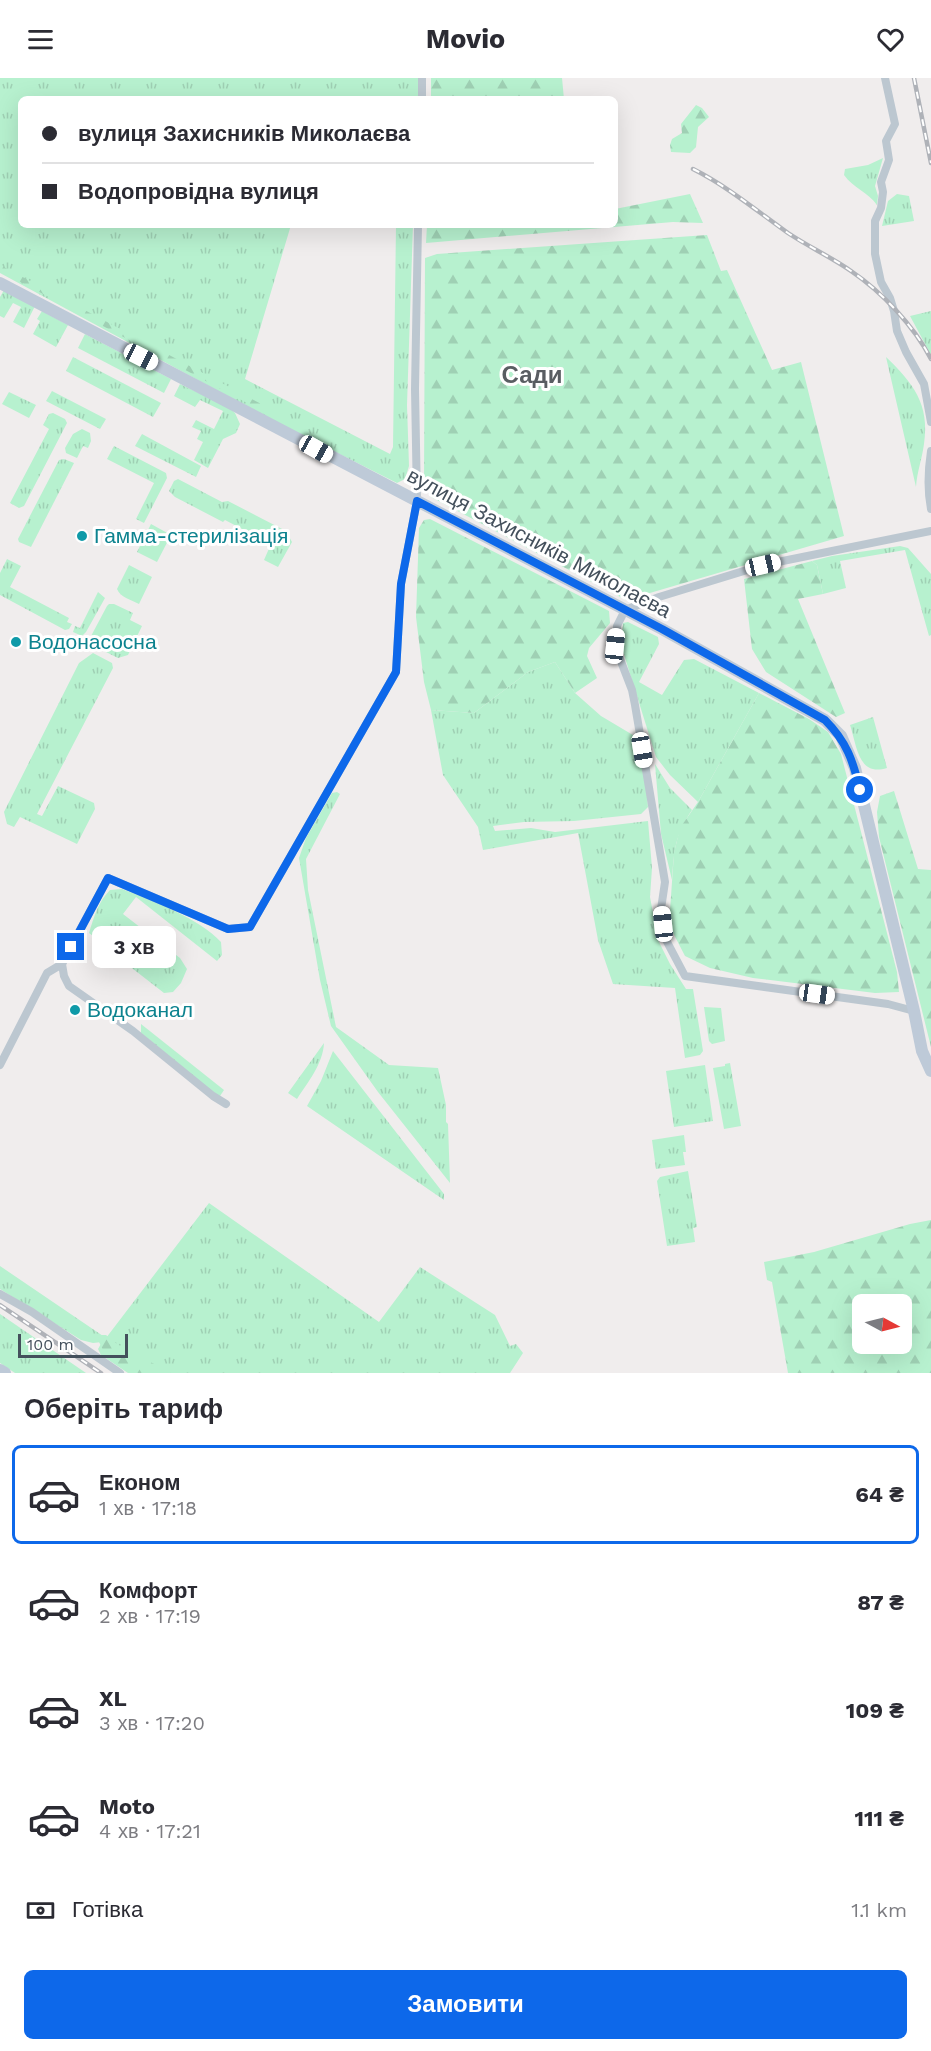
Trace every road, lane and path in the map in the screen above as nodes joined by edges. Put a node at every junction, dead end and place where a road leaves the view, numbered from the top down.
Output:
1 (422, 78) edge
2 (885, 78) edge
3 (422, 96) edge
4 (418, 228) edge
5 (0, 283) edge
6 (931, 422) edge
7 (931, 451) edge
8 (417, 501) junction
9 (931, 509) edge
10 (931, 531) edge
11 (625, 610) junction
12 (62, 964) junction
13 (914, 1011) junction
14 (0, 1065) edge
15 (931, 1071) edge
16 (226, 1104) dead end
17 (0, 1294) edge
18 (0, 1370) edge
19 (5, 1373) edge
20 (120, 1373) edge

1 - 3 street
2 - 6 street
4 - 8 street
5 - 8 street, вулиця Захисників Миколаєва
7 - 9 street
8 - 11 street, вулиця Захисників Миколаєва
8 - 12 street
10 - 11 street
11 - 13 street, вулиця Захисників Миколаєва
11 - 13 street
12 - 14 street
12 - 16 street
13 - 15 street, вулиця Захисників Миколаєва
17 - 20 street
18 - 19 street

